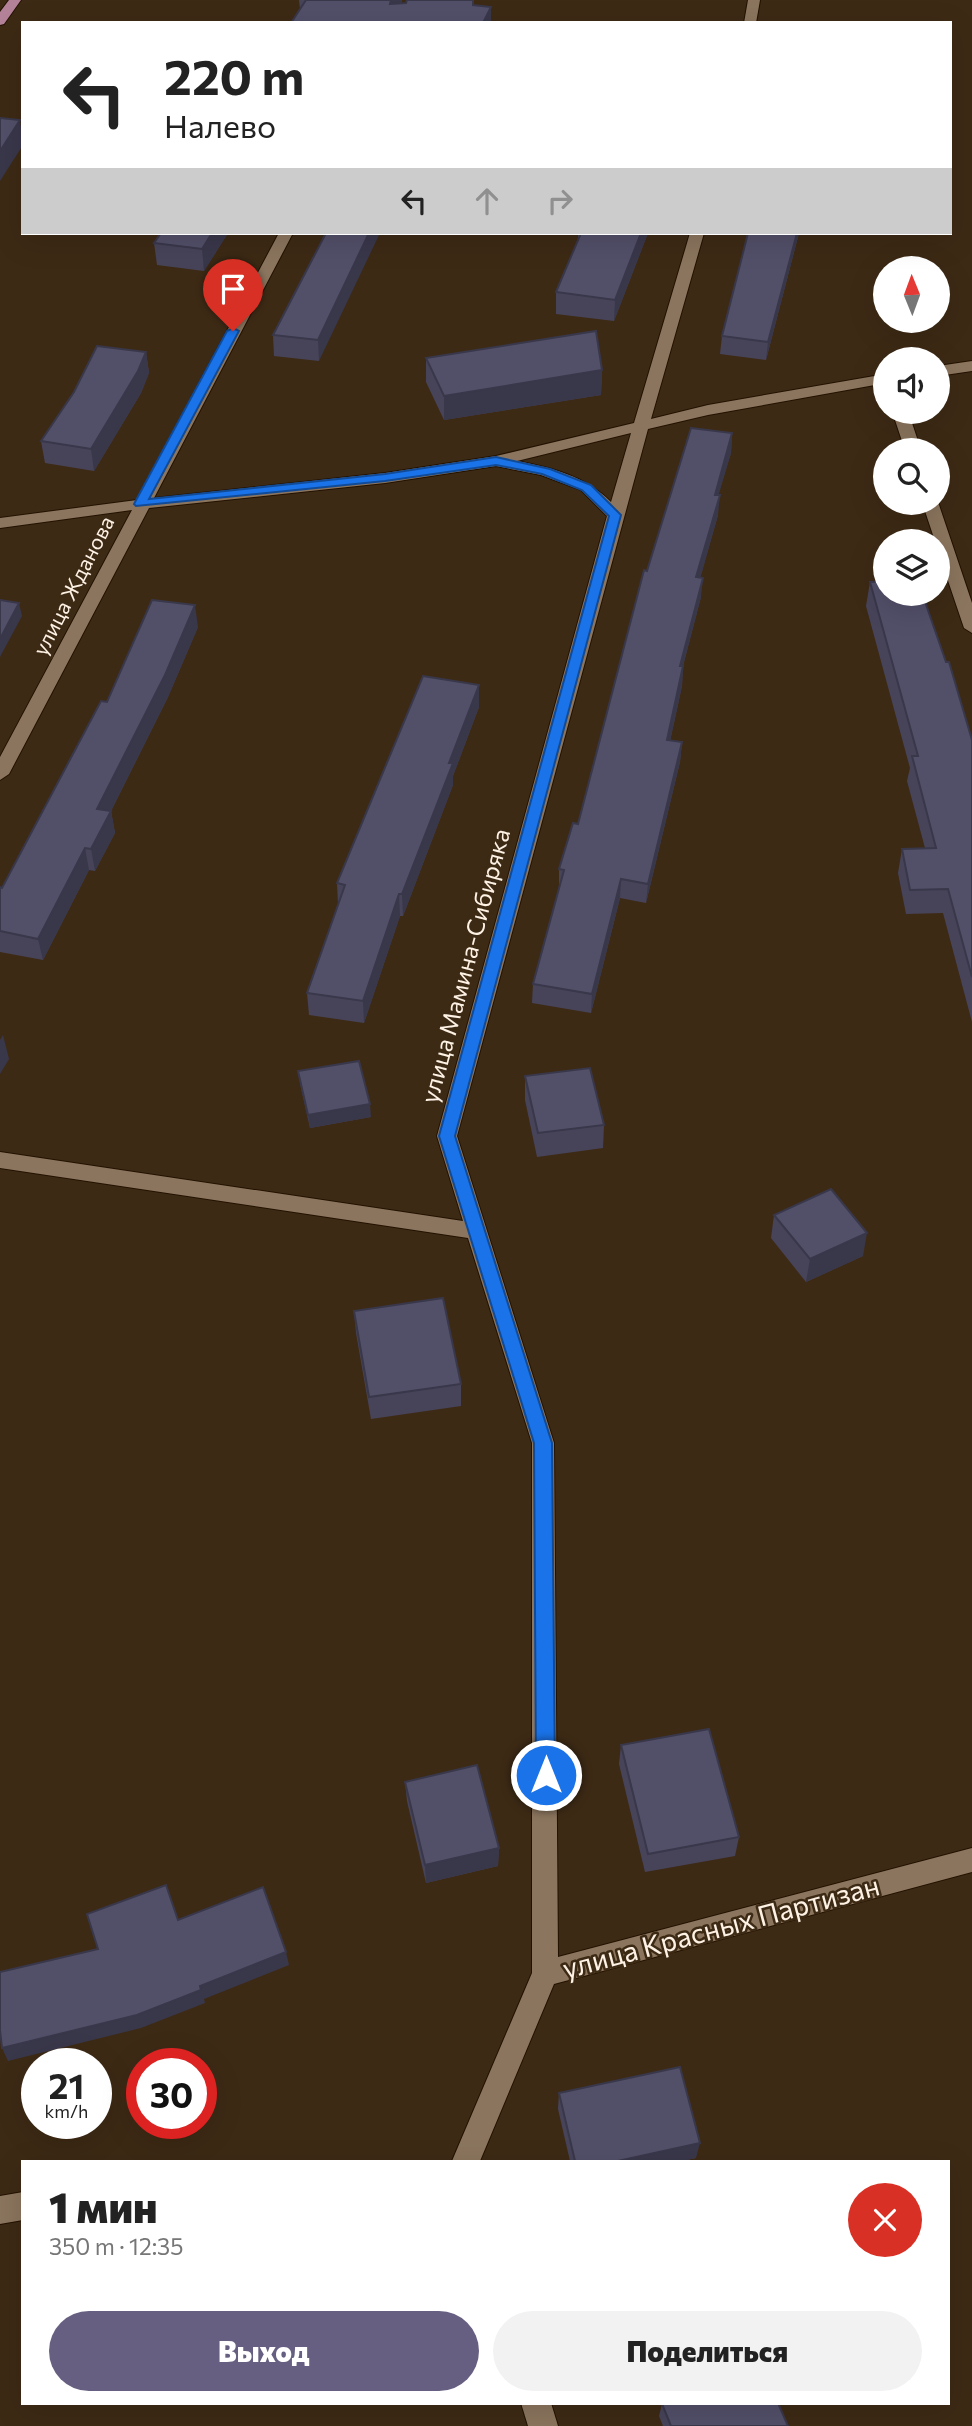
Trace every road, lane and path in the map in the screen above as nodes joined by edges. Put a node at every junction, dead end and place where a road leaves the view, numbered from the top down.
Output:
1 (15, 0) edge
2 (754, 0) edge
3 (0, 21) edge
4 (750, 21) edge
5 (285, 235) edge
6 (696, 235) edge
7 (972, 366) edge
8 (950, 369) edge
9 (873, 381) edge
10 (644, 425) junction
11 (496, 461) junction
12 (141, 504) junction
13 (615, 515) junction
14 (934, 515) edge
15 (0, 523) edge
16 (972, 628) edge
17 (0, 774) edge
18 (0, 1160) edge
19 (477, 1231) junction
20 (972, 1860) edge
21 (545, 1973) junction
22 (466, 2160) edge
23 (21, 2206) edge
24 (0, 2210) edge
25 (537, 2405) edge
26 (543, 2426) edge

1 - 3 main road
2 - 4 street
5 - 12 street, улица Жданова
6 - 10 street, улица Мамина-Сибиряка
7 - 8 street
9 - 10 street
10 - 11 street
10 - 13 street, улица Мамина-Сибиряка
11 - 12 street
11 - 13 street
12 - 15 street
12 - 17 street, улица Жданова
13 - 19 street, улица Мамина-Сибиряка
14 - 16 street
18 - 19 street
19 - 21 street, улица Мамина-Сибиряка
20 - 21 street, улица Красных Партизан
21 - 22 street, улица Красных Партизан
23 - 24 street
25 - 26 street

